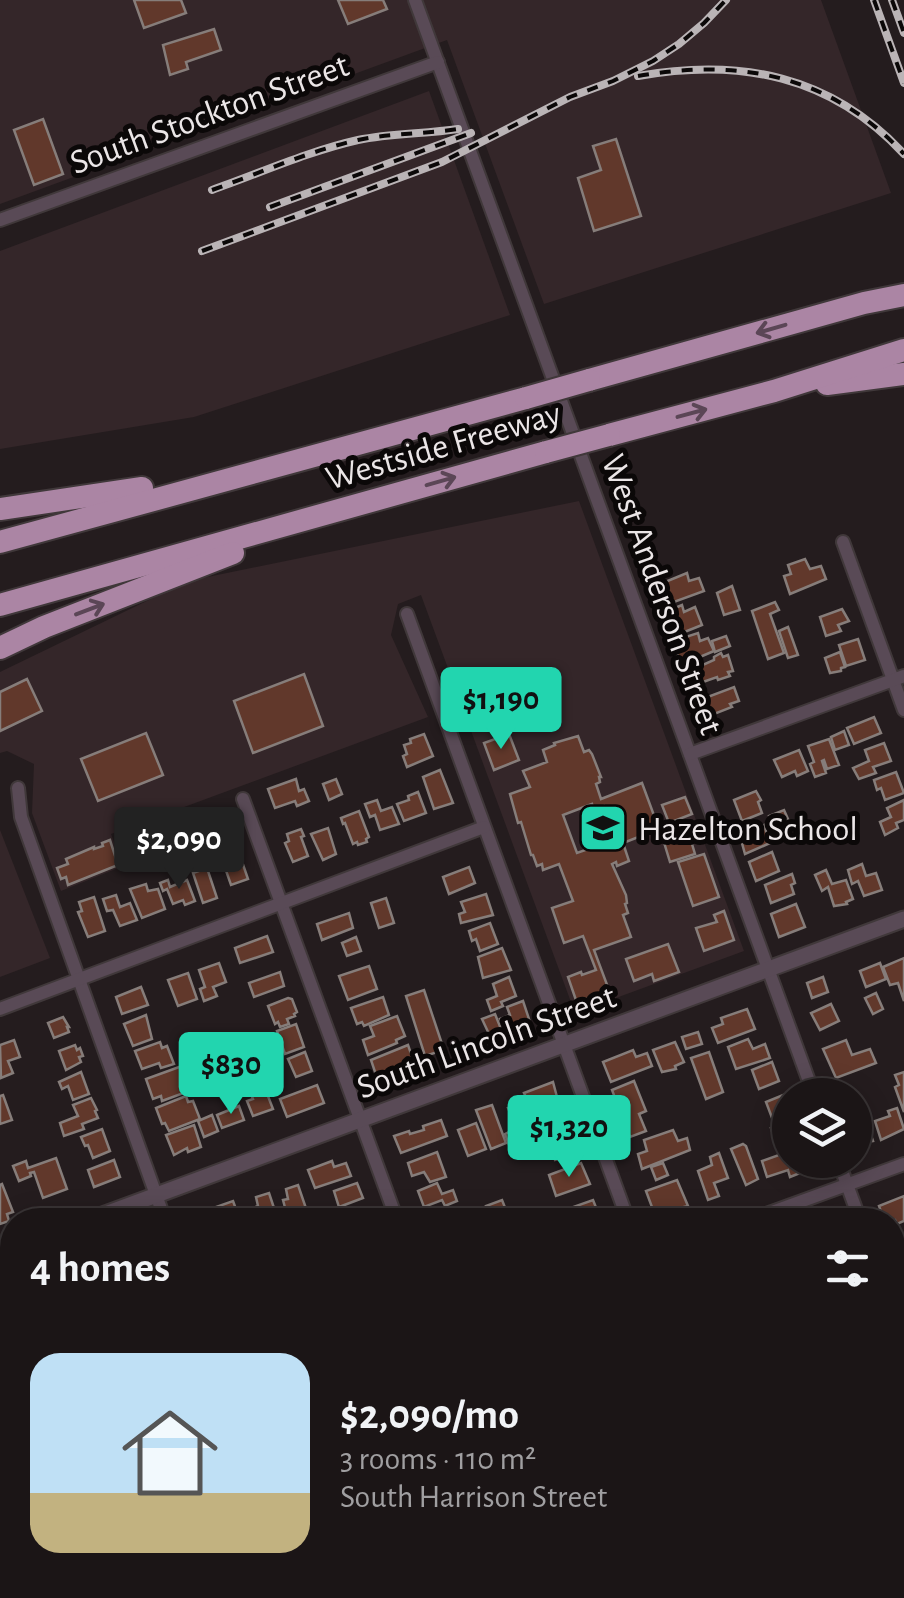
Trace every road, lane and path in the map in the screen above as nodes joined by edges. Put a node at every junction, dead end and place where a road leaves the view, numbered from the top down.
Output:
1 (415, 0) edge
2 (438, 62) junction
3 (0, 220) edge
4 (904, 291) edge
5 (904, 350) edge
6 (904, 374) edge
7 (774, 390) junction
8 (292, 460) junction
9 (347, 508) junction
10 (0, 509) edge
11 (0, 542) edge
12 (843, 542) dead end
13 (0, 604) edge
14 (407, 614) dead end
15 (0, 648) edge
16 (898, 678) edge
17 (904, 710) edge
18 (690, 754) junction
19 (18, 788) dead end
20 (243, 798) dead end
21 (484, 827) junction
22 (281, 904) junction
23 (904, 919) edge
24 (768, 969) junction
25 (78, 979) junction
26 (0, 1009) edge
27 (564, 1045) junction
28 (808, 1078) edge
29 (360, 1119) junction
30 (904, 1164) edge
31 (845, 1178) edge
32 (847, 1184) junction
33 (157, 1196) junction
34 (123, 1208) edge
35 (161, 1208) edge
36 (393, 1208) edge
37 (624, 1208) edge
38 (782, 1208) edge
39 (856, 1208) edge

1 - 2 street, West Anderson Street
2 - 3 street, South Stockton Street
2 - 18 street, West Anderson Street
4 -> 8 highway, Westside Freeway, bridge
5 - 7 highway, Westside Freeway
6 - 7 highway
9 -> 7 highway, Westside Freeway, bridge
8 - 10 highway
8 - 11 highway, Westside Freeway
9 - 13 highway, Westside Freeway
15 -> 9 highway
12 - 16 street
14 - 21 street
16 - 17 street
16 - 18 street
18 - 24 street, West Anderson Street
19 - 25 street
20 - 22 street
21 - 22 street
21 - 27 street
22 - 25 street
22 - 29 street
23 - 24 street, South Lincoln Street
24 - 27 street, South Lincoln Street
24 - 28 street, West Anderson Street
25 - 26 street
25 - 33 street
27 - 29 street, South Lincoln Street
27 - 37 street
29 - 33 street, South Lincoln Street
29 - 36 street
30 - 32 street
31 - 32 street
32 - 38 street
32 - 39 street
33 - 34 street, South Lincoln Street
33 - 35 street

